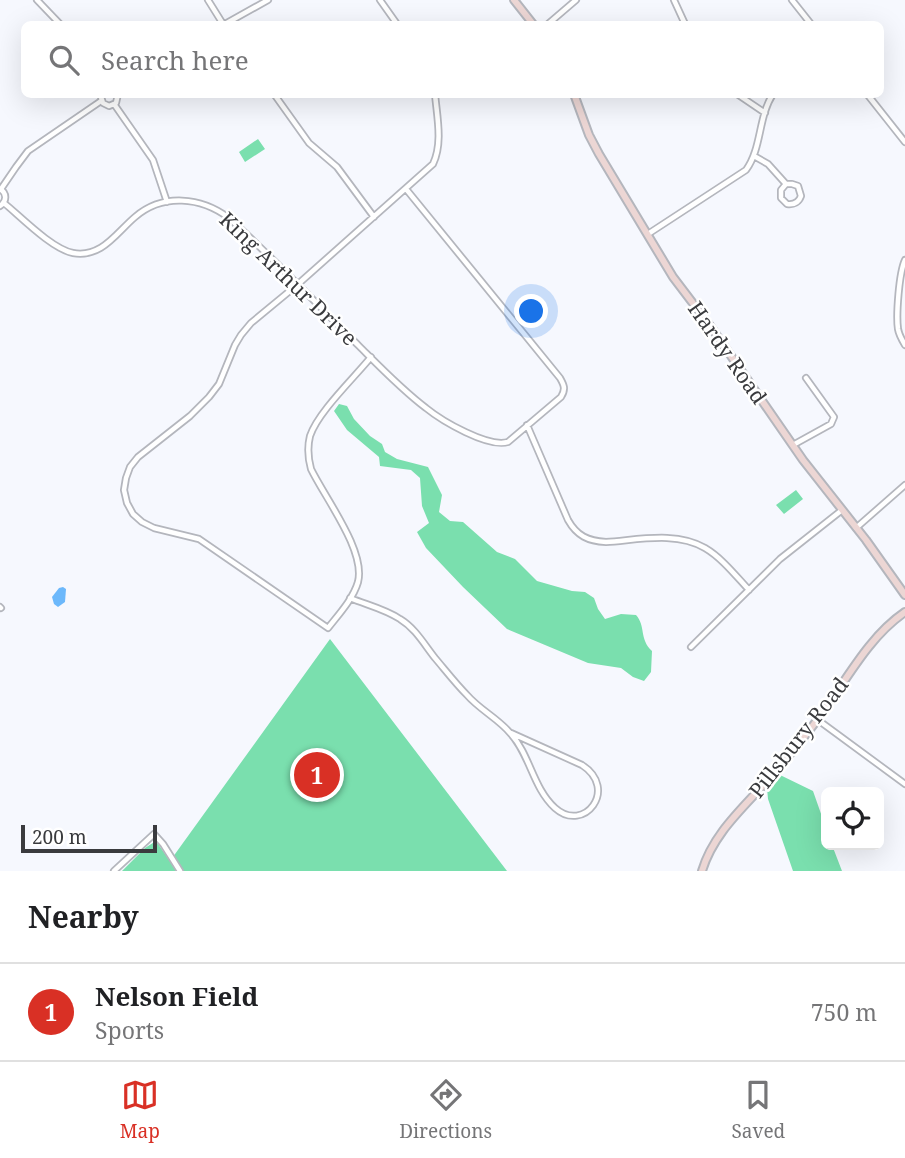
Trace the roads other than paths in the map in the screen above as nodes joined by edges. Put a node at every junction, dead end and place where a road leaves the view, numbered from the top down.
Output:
1 (37, 0) edge
2 (208, 0) edge
3 (268, 0) edge
4 (380, 0) edge
5 (514, 0) edge
6 (576, 0) edge
7 (674, 0) edge
8 (792, 0) edge
9 (57, 21) edge
10 (222, 21) edge
11 (230, 21) edge
12 (395, 21) edge
13 (531, 21) edge
14 (552, 21) edge
15 (684, 21) edge
16 (809, 21) edge
17 (101, 98) edge
18 (117, 98) edge
19 (277, 98) edge
20 (435, 98) edge
21 (576, 98) edge
22 (743, 98) edge
23 (771, 98) edge
24 (870, 98) edge
25 (101, 101) junction
26 (114, 104) junction
27 (765, 113) junction
28 (905, 142) edge
29 (754, 156) junction
30 (786, 184) junction
31 (1, 189) edge
32 (406, 190) junction
33 (167, 202) junction
34 (2, 204) edge
35 (374, 217) junction
36 (647, 235) junction
37 (905, 260) edge
38 (298, 285) junction
39 (905, 345) edge
40 (371, 357) junction
41 (806, 378) dead end
42 (527, 425) junction
43 (793, 445) junction
44 (905, 485) edge
45 (842, 510) junction
46 (856, 528) junction
47 (750, 590) junction
48 (905, 595) edge
49 (350, 598) junction
50 (905, 612) edge
51 (691, 647) dead end
52 (818, 720) junction
53 (511, 733) junction
54 (905, 784) edge
55 (114, 871) edge
56 (180, 871) edge
57 (702, 871) edge

1 - 9 street
2 - 10 street
3 - 11 street
4 - 12 street
5 - 13 street
6 - 14 street
7 - 15 street
8 - 16 street
17 - 25 street
18 - 26 street
19 - 35 street
20 - 32 street
21 - 36 street, Hardy Road
22 - 27 street
23 - 27 street
24 - 28 street
25 - 26 street
25 - 31 street
26 - 33 street
27 - 29 street
29 - 30 street
29 - 36 street
30 - 30 street
31 - 34 street
32 - 35 street
32 - 42 street
33 - 34 street, King Arthur Drive
33 - 38 street, King Arthur Drive
35 - 38 street
36 - 43 street, Hardy Road
37 - 39 street
38 - 40 street, King Arthur Drive
38 - 49 street
40 - 42 street, King Arthur Drive
40 - 49 street
41 - 43 street
42 - 47 street
43 - 45 street, Hardy Road
44 - 46 street
45 - 46 street, Hardy Road
45 - 47 street
46 - 48 street, Hardy Road
47 - 51 street
49 - 53 street
50 - 52 street, Pillsbury Road
52 - 54 street
52 - 57 street, Pillsbury Road
53 - 53 street
55 - 56 street

